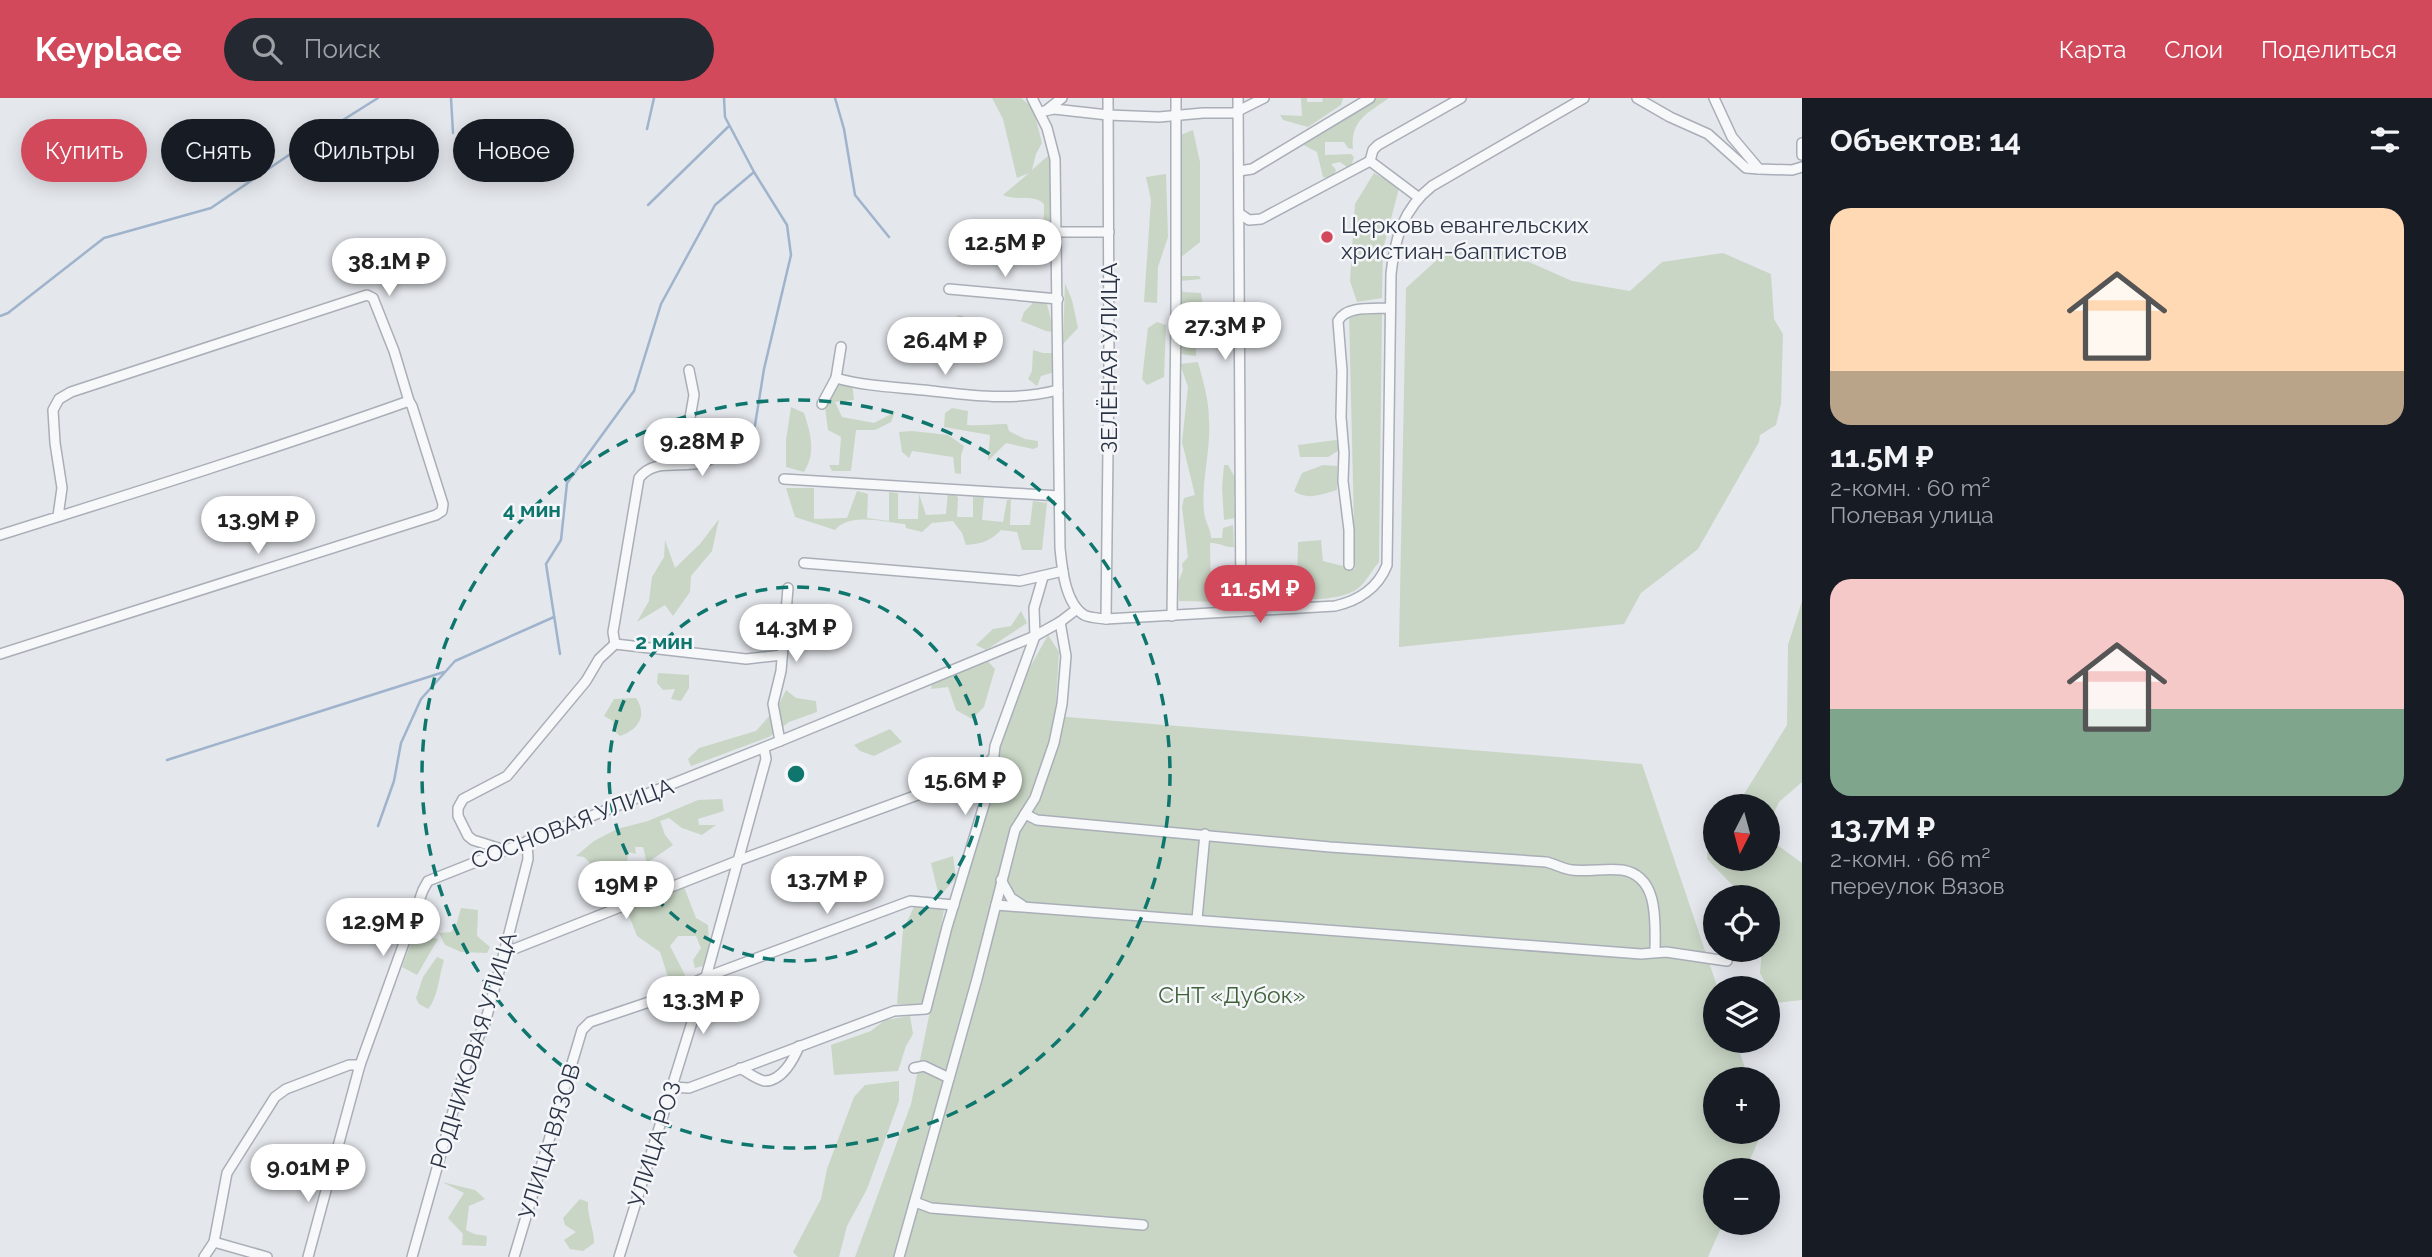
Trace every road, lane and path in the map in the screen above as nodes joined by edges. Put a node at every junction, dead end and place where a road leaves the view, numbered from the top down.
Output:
1 (1032, 98) edge
2 (1062, 98) edge
3 (1108, 98) edge
4 (1176, 98) edge
5 (1238, 98) edge
6 (1264, 98) edge
7 (1370, 98) edge
8 (1461, 98) edge
9 (1584, 98) edge
10 (1637, 98) edge
11 (1714, 98) edge
12 (1044, 111) junction
13 (1238, 113) junction
14 (1108, 115) junction
15 (1176, 115) junction
16 (1802, 143) edge
17 (1802, 155) edge
18 (1370, 161) junction
19 (1802, 167) edge
20 (1759, 169) junction
21 (1239, 171) junction
22 (1418, 197) junction
23 (1240, 214) junction
24 (1057, 232) junction
25 (1109, 232) junction
26 (948, 289) dead end
27 (1058, 299) junction
28 (1390, 308) junction
29 (841, 347) dead end
30 (689, 370) dead end
31 (836, 378) junction
32 (1058, 390) junction
33 (409, 401) junction
34 (822, 404) dead end
35 (740, 440) dead end
36 (682, 464) junction
37 (784, 479) dead end
38 (1059, 496) junction
39 (58, 516) junction
40 (0, 535) edge
41 (804, 563) dead end
42 (1349, 565) dead end
43 (1063, 571) junction
44 (1043, 577) junction
45 (788, 588) dead end
46 (1077, 609) junction
47 (1241, 611) junction
48 (1172, 616) junction
49 (1105, 619) junction
50 (1060, 622) junction
51 (1035, 636) junction
52 (615, 644) junction
53 (0, 654) edge
54 (782, 654) junction
55 (780, 741) junction
56 (764, 748) junction
57 (992, 759) junction
58 (1025, 814) junction
59 (1205, 834) junction
60 (527, 841) junction
61 (501, 852) junction
62 (737, 861) junction
63 (1001, 880) junction
64 (954, 905) junction
65 (996, 905) junction
66 (1025, 907) junction
67 (1198, 919) junction
68 (1655, 952) junction
69 (504, 953) junction
70 (1703, 958) edge
71 (706, 977) junction
72 (799, 1046) junction
73 (360, 1065) junction
74 (740, 1068) junction
75 (914, 1068) dead end
76 (949, 1078) junction
77 (671, 1087) junction
78 (915, 1202) junction
79 (1143, 1225) dead end
80 (215, 1242) junction
81 (204, 1257) edge
82 (267, 1257) edge
83 (308, 1257) edge
84 (412, 1257) edge
85 (514, 1257) edge
86 (619, 1257) edge
87 (899, 1257) edge

1 - 12 street
2 - 12 street
3 - 14 street, ЗЕЛЁНАЯ УЛИЦА
4 - 15 street
5 - 13 street
6 - 13 street
7 - 21 street
8 - 18 street
9 - 22 street
10 - 20 street
11 - 20 street
12 - 14 street
12 - 24 street
13 - 15 street
13 - 21 street
14 - 15 street
14 - 25 street, ЗЕЛЁНАЯ УЛИЦА
15 - 48 street
16 - 17 street
18 - 22 street
18 - 23 street
19 - 20 street
21 - 23 street
22 - 28 street
23 - 47 street
24 - 25 street
24 - 27 street
25 - 49 street, ЗЕЛЁНАЯ УЛИЦА
26 - 27 street
27 - 32 street
28 - 42 street
28 - 47 street
29 - 31 street
30 - 36 street
31 - 32 street
31 - 34 street
32 - 38 street
33 - 39 street
33 - 39 street
33 - 53 street
35 - 36 street
36 - 52 street
37 - 38 street
38 - 43 street
39 - 40 street
41 - 44 street
43 - 44 street
43 - 46 street
44 - 51 street
45 - 54 street
46 - 49 street
46 - 50 street, СОСНОВАЯ УЛИЦА
47 - 48 street
48 - 49 street
50 - 51 street, СОСНОВАЯ УЛИЦА
50 - 58 street
51 - 55 street, СОСНОВАЯ УЛИЦА
51 - 57 street
52 - 54 street
52 - 61 street
54 - 55 street
55 - 56 street, СОСНОВАЯ УЛИЦА
56 - 60 street, СОСНОВАЯ УЛИЦА
56 - 62 street, УЛИЦА РОЗ
57 - 62 street
57 - 64 street
58 - 59 street
58 - 63 street
59 - 67 street
59 - 68 street
60 - 61 street, СОСНОВАЯ УЛИЦА
60 - 69 street, РОДНИКОВАЯ УЛИЦА
61 - 73 street, СОСНОВАЯ УЛИЦА
62 - 69 street
62 - 71 street, УЛИЦА РОЗ
63 - 65 street
63 - 66 street
64 - 71 street
64 - 72 street
65 - 66 street
65 - 76 street
66 - 67 street
67 - 68 street
68 - 70 street
69 - 84 street, РОДНИКОВАЯ УЛИЦА
71 - 77 street, УЛИЦА РОЗ
71 - 85 street, УЛИЦА ВЯЗОВ
72 - 74 street
72 - 74 street
73 - 80 street
73 - 83 street, СОСНОВАЯ УЛИЦА
74 - 77 street
75 - 76 street
76 - 78 street
77 - 86 street, УЛИЦА РОЗ
78 - 79 street
78 - 87 street
80 - 81 street
80 - 82 street

